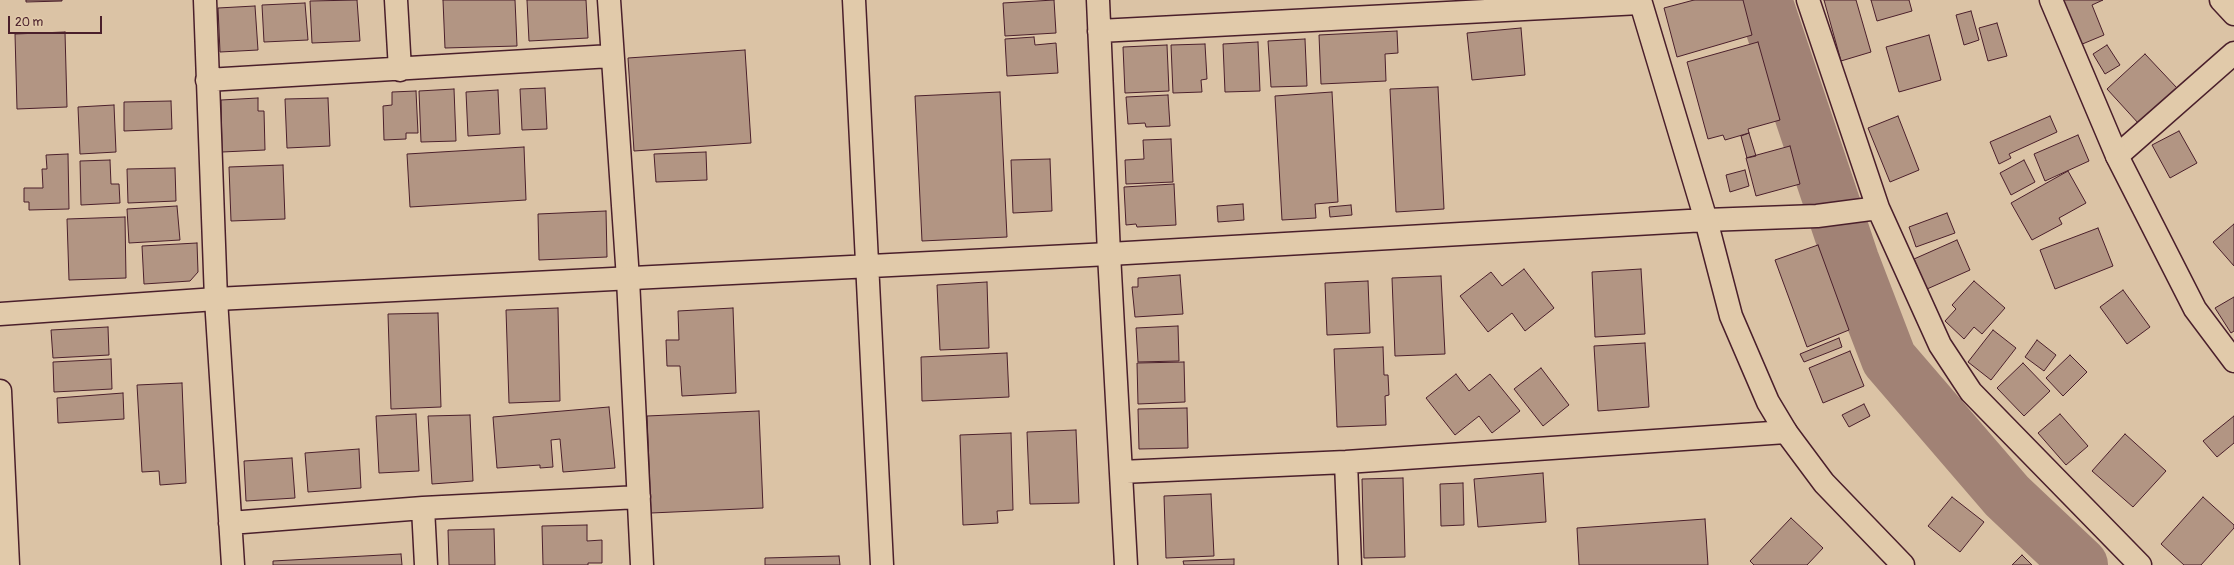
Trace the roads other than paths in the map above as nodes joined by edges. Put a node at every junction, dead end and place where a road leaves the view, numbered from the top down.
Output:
1 (205, 0) edge
2 (396, 0) edge
3 (609, 0) edge
4 (854, 0) edge
5 (1098, 0) edge
6 (1808, 0) edge
7 (2050, 0) edge
8 (2221, 0) edge
9 (1640, 1) edge
10 (2234, 14) edge
11 (1099, 31) junction
12 (2234, 53) edge
13 (611, 56) junction
14 (400, 70) junction
15 (207, 80) junction
16 (2117, 156) junction
17 (1878, 208) junction
18 (1706, 220) junction
19 (1109, 254) junction
20 (867, 266) junction
21 (628, 279) junction
22 (216, 300) junction
23 (0, 314) edge
24 (2234, 361) edge
25 (0, 391) edge
26 (1786, 432) junction
27 (1346, 462) junction
28 (1121, 472) junction
29 (639, 497) junction
30 (422, 508) junction
31 (230, 523) junction
32 (8, 565) edge
33 (233, 565) edge
34 (426, 565) edge
35 (642, 565) edge
36 (882, 565) edge
37 (1126, 565) edge
38 (1350, 565) edge
39 (1902, 565) edge
40 (2140, 565) edge

1 - 15 street
2 - 14 street
3 - 13 street
4 - 20 street
5 - 11 street
6 - 17 street
7 - 16 street
8 - 10 street
9 - 11 street
9 - 18 street
11 - 19 street
12 - 16 street
13 - 14 street
13 - 21 street
14 - 15 street
15 - 22 street
16 - 24 street
17 - 18 street
17 - 40 street
18 - 19 street
18 - 26 street
19 - 20 street
19 - 28 street
20 - 21 street
20 - 36 street
21 - 22 street
21 - 29 street
22 - 23 street
22 - 31 street
25 - 32 street
26 - 27 street
26 - 39 street
27 - 28 street
27 - 38 street
28 - 37 street
29 - 30 street
29 - 35 street
30 - 31 street
30 - 34 street
31 - 33 street

